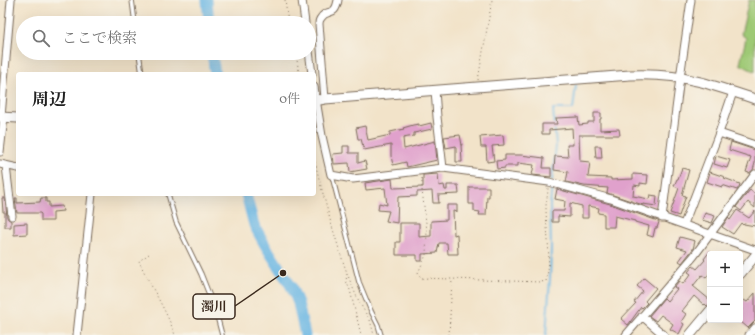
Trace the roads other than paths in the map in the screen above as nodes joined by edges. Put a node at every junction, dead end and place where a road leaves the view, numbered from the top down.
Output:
1 (11, 0) edge
2 (132, 0) edge
3 (302, 0) edge
4 (338, 0) edge
5 (691, 0) edge
6 (133, 16) edge
7 (304, 16) edge
8 (0, 29) edge
9 (8, 30) junction
10 (140, 60) edge
11 (310, 60) edge
12 (142, 72) edge
13 (312, 72) edge
14 (680, 78) junction
15 (435, 90) junction
16 (733, 92) junction
17 (755, 99) edge
18 (318, 100) edge
19 (2, 117) edge
20 (16, 118) edge
21 (718, 133) junction
22 (755, 145) edge
23 (0, 152) edge
24 (3, 165) edge
25 (16, 168) edge
26 (443, 168) junction
27 (755, 174) edge
28 (332, 175) junction
29 (92, 196) edge
30 (169, 196) edge
31 (12, 216) dead end
32 (662, 218) junction
33 (684, 224) junction
34 (711, 234) junction
35 (755, 250) edge
36 (755, 256) edge
37 (743, 270) edge
38 (707, 315) edge
39 (642, 316) junction
40 (755, 328) edge
41 (77, 335) edge
42 (222, 335) edge
43 (381, 335) edge
44 (626, 335) edge
45 (664, 335) edge
46 (690, 335) edge
47 (749, 335) edge

1 - 9 street
2 - 6 lane
3 - 7 street
4 - 18 street
5 - 14 street
8 - 9 street
9 - 19 street
10 - 12 lane
11 - 13 street
14 - 15 street
14 - 16 street
14 - 32 street
15 - 18 street
15 - 26 street
16 - 17 street
16 - 21 street
18 - 28 street
19 - 20 street
19 - 23 street
21 - 22 street
21 - 33 street
24 - 25 street
24 - 31 street
26 - 28 street
26 - 32 street
27 - 34 street
28 - 43 lane
29 - 41 street
30 - 42 lane
32 - 33 street
33 - 34 street
34 - 35 street
34 - 39 street
36 - 37 street
38 - 46 street
39 - 44 street
39 - 45 street
40 - 47 street

